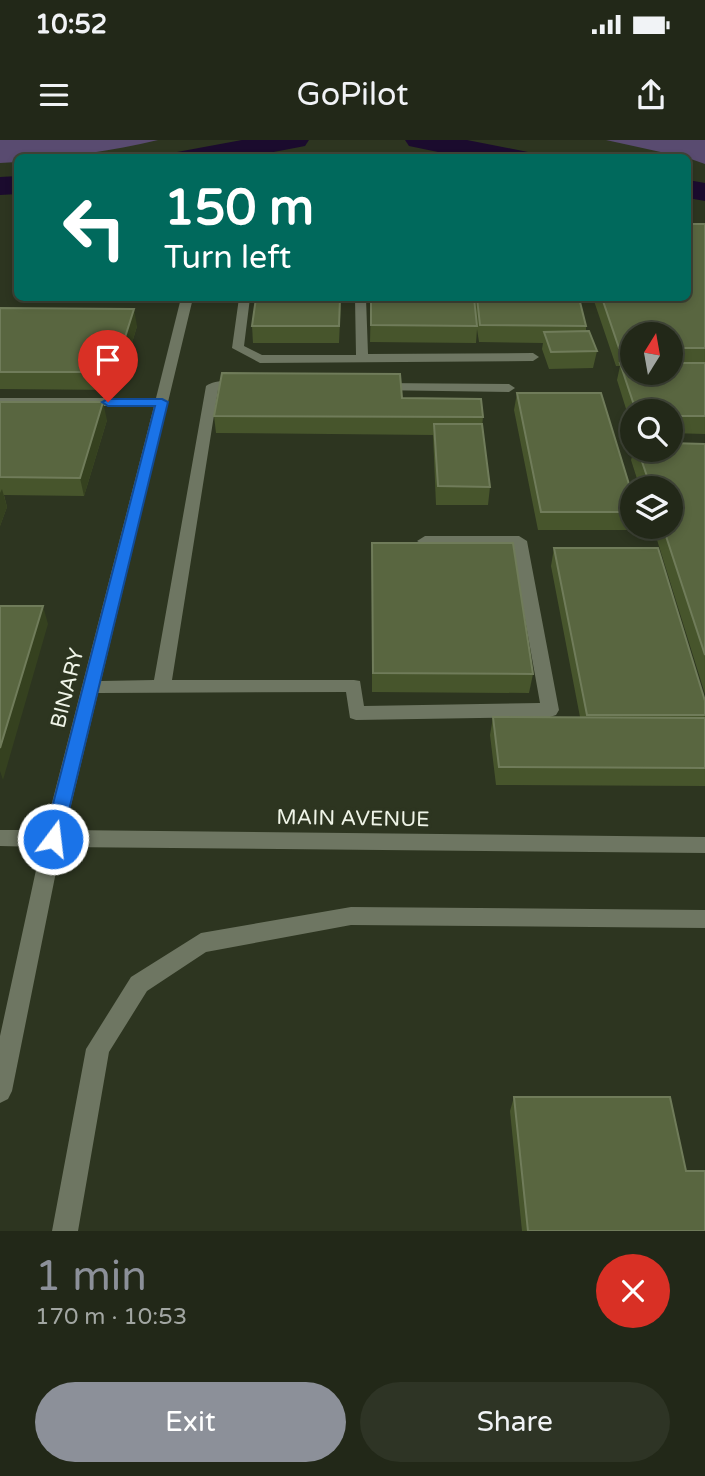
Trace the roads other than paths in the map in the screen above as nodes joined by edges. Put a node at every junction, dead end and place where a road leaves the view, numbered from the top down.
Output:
1 (186, 301) edge
2 (244, 301) edge
3 (361, 301) edge
4 (533, 357) dead end
5 (362, 358) junction
6 (253, 386) edge
7 (360, 387) edge
8 (509, 388) dead end
9 (0, 402) edge
10 (162, 402) junction
11 (425, 541) edge
12 (162, 687) junction
13 (90, 688) junction
14 (0, 838) edge
15 (53, 839) junction
16 (705, 845) edge
17 (705, 919) edge
18 (0, 1091) edge
19 (65, 1231) edge

1 - 10 street, BINARY
2 - 5 street
3 - 5 street
4 - 5 street
6 - 12 street
7 - 8 street
9 - 10 street
10 - 13 street, BINARY
11 - 12 street
12 - 13 street
13 - 15 street, BINARY
14 - 15 street, MAIN AVENUE
15 - 16 street, MAIN AVENUE
15 - 18 street, BINARY
17 - 19 street

